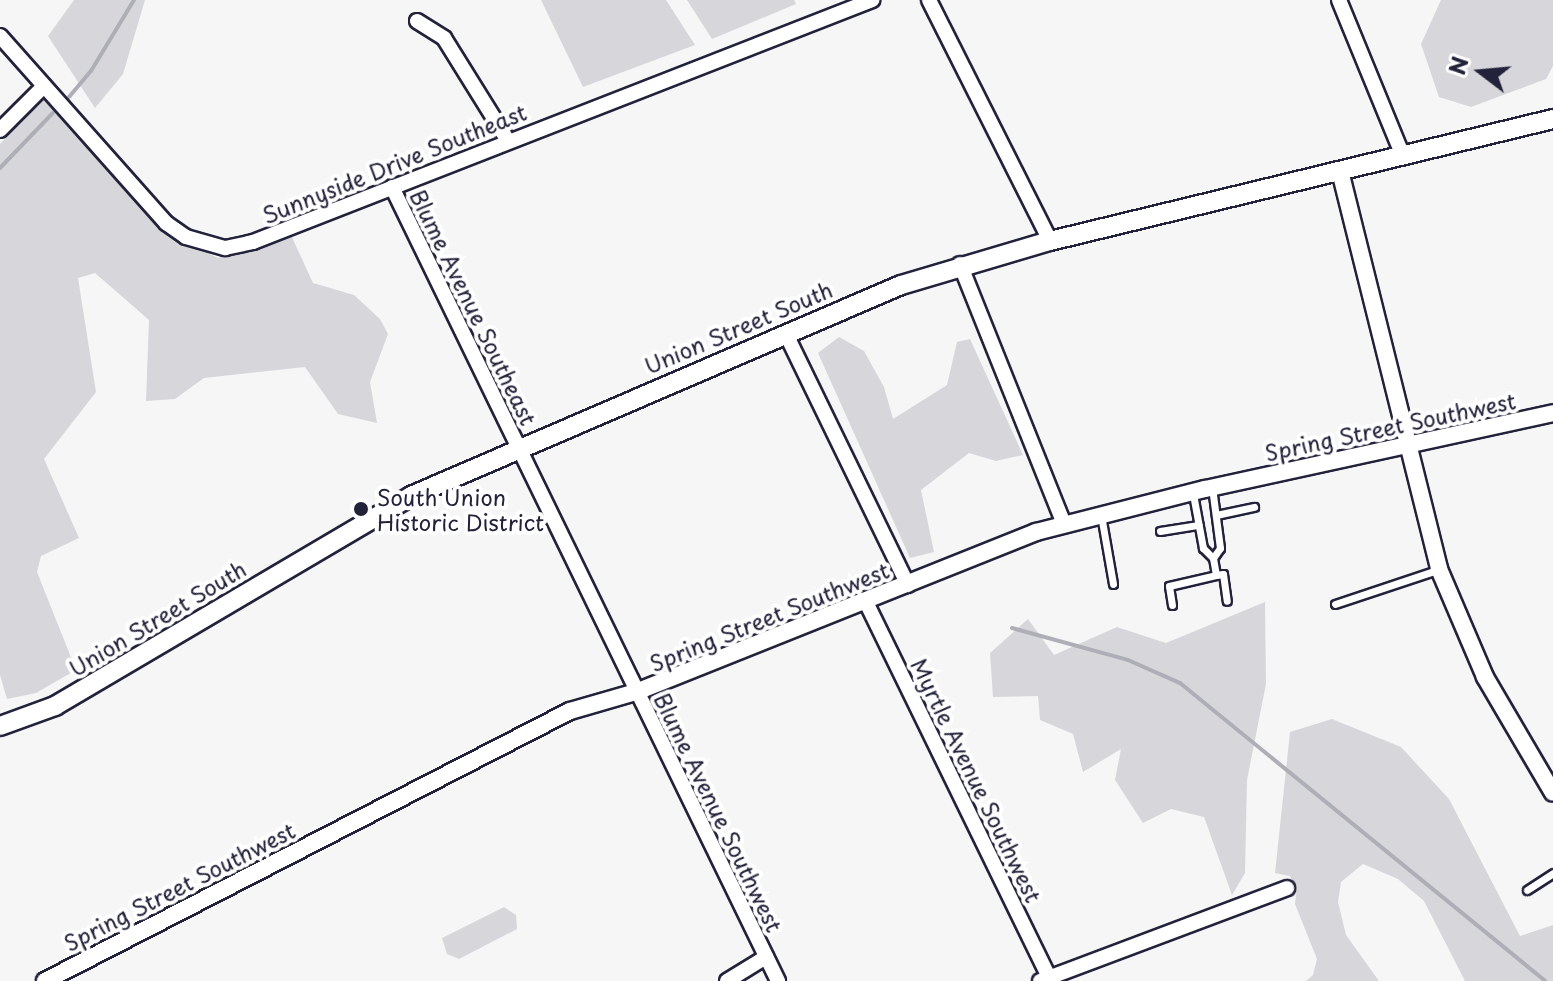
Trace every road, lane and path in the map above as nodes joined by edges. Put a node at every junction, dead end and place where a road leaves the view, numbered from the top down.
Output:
1 (872, 0) edge
2 (929, 0) edge
3 (1339, 0) edge
4 (417, 21) dead end
5 (0, 36) edge
6 (44, 86) junction
7 (1553, 119) edge
8 (0, 130) edge
9 (508, 141) junction
10 (1403, 156) junction
11 (1340, 171) junction
12 (392, 187) junction
13 (1050, 241) junction
14 (960, 264) junction
15 (786, 334) junction
16 (1553, 413) edge
17 (517, 446) junction
18 (1405, 447) junction
19 (1212, 487) junction
20 (1193, 492) junction
21 (1254, 507) dead end
22 (1100, 513) junction
23 (1216, 515) junction
24 (1063, 522) junction
25 (1199, 525) junction
26 (1160, 531) dead end
27 (1213, 558) junction
28 (1439, 569) junction
29 (1216, 575) junction
30 (1113, 584) dead end
31 (908, 585) junction
32 (1227, 601) dead end
33 (866, 602) junction
34 (1335, 604) dead end
35 (1172, 605) dead end
36 (636, 692) junction
37 (0, 726) edge
38 (1553, 793) edge
39 (1553, 873) edge
40 (1287, 888) dead end
41 (1527, 890) dead end
42 (766, 957) junction
43 (1045, 979) edge
44 (45, 981) edge
45 (727, 981) edge
46 (778, 981) edge

1 - 9 street, Sunnyside Drive Southeast
2 - 13 street
3 - 10 street
4 - 9 street
5 - 6 street, Sunnyside Drive Southeast
6 - 8 street
6 - 12 street, Sunnyside Drive Southeast
7 - 10 main road, Union Street South
9 - 12 street, Sunnyside Drive Southeast
10 - 11 main road, Union Street South
11 - 13 main road, Union Street South
11 - 18 street
12 - 17 street, Blume Avenue Southeast
13 - 14 main road, Union Street South
14 - 15 main road, Union Street South
14 - 24 street
15 - 17 main road, Union Street South
15 - 31 street
16 - 18 street, Spring Street Southwest
17 - 36 street, Blume Avenue Southwest
17 - 37 main road, Union Street South
18 - 19 street, Spring Street Southwest
18 - 28 street
19 - 20 street, Spring Street Southwest
19 - 23 lane
20 - 22 street, Spring Street Southwest
20 - 25 lane
21 - 23 lane
22 - 24 street, Spring Street Southwest
22 - 30 lane
23 - 27 lane
24 - 31 street, Spring Street Southwest
25 - 26 lane
25 - 27 lane
27 - 29 lane
28 - 34 lane
28 - 38 street
29 - 32 lane
29 - 35 lane
31 - 33 street, Spring Street Southwest
33 - 36 street, Spring Street Southwest
33 - 43 street, Myrtle Avenue Southwest
36 - 42 street, Blume Avenue Southwest
36 - 44 street, Spring Street Southwest
39 - 41 lane
40 - 43 street
42 - 45 street
42 - 46 street, Blume Avenue Southwest

